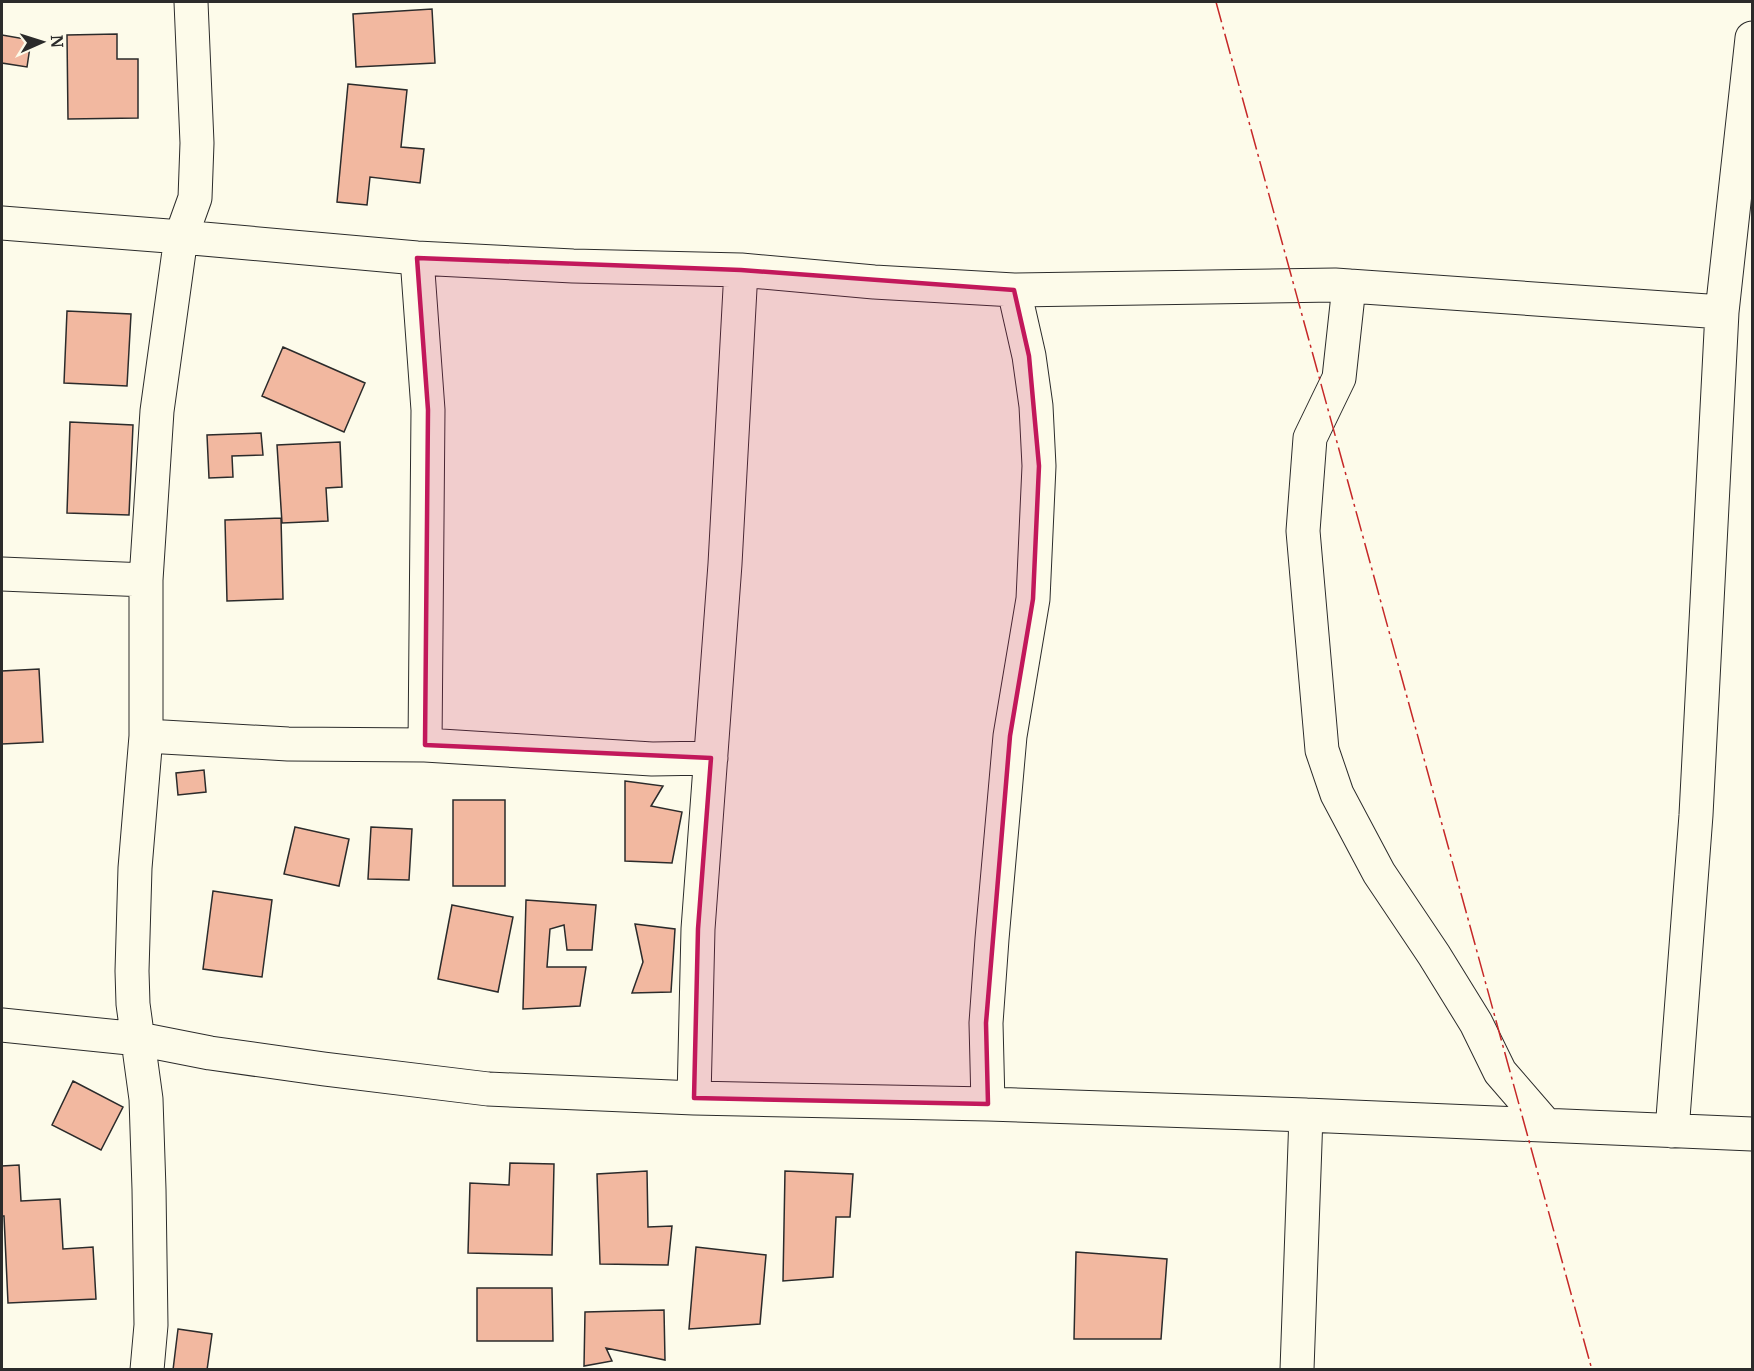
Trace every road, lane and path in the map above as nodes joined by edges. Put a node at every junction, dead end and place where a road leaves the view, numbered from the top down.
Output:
1 (191, 2) edge
2 (1752, 38) edge
3 (2, 223) edge
4 (181, 237) junction
5 (417, 258) junction
6 (741, 270) junction
7 (1348, 286) junction
8 (1014, 290) junction
9 (1722, 312) junction
10 (2, 574) edge
11 (146, 580) junction
12 (146, 736) junction
13 (425, 745) junction
14 (711, 758) junction
15 (2, 1024) edge
16 (139, 1039) junction
17 (694, 1098) junction
18 (988, 1104) junction
19 (1306, 1115) junction
20 (1545, 1124) junction
21 (1672, 1131) junction
22 (1752, 1134) edge
23 (147, 1370) edge
24 (1297, 1370) edge

1 - 4 street
2 - 9 street
3 - 4 street
4 - 5 street
4 - 11 street
5 - 6 street
5 - 13 street
6 - 8 street
6 - 14 street
7 - 8 street
7 - 9 street
7 - 20 street
8 - 18 street
9 - 21 street
10 - 11 street
11 - 12 street
12 - 13 street
12 - 16 street
13 - 14 street
14 - 17 street
15 - 16 street
16 - 17 street
16 - 23 street
17 - 18 street
18 - 19 street
19 - 20 street
19 - 24 street
20 - 21 street
21 - 22 street

